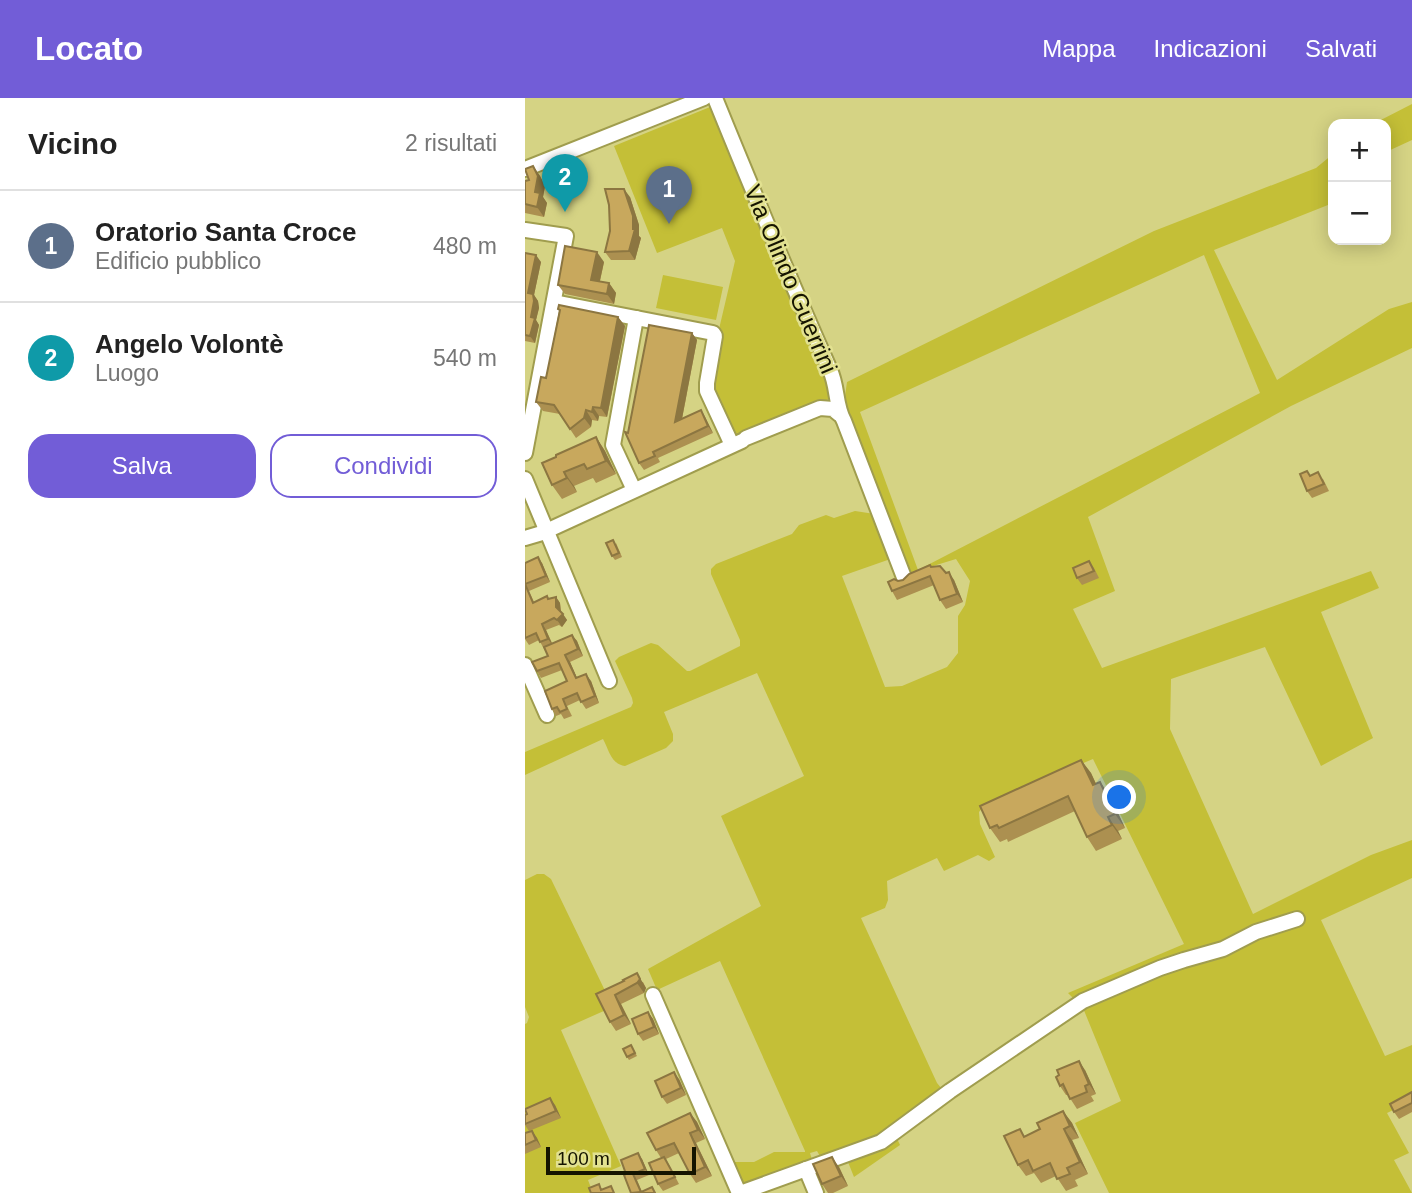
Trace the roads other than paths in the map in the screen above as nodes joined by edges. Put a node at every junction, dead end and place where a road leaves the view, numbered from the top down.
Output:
1 (704, 98) edge
2 (715, 98) edge
3 (525, 169) edge
4 (525, 230) edge
5 (554, 302) junction
6 (636, 318) junction
7 (839, 414) junction
8 (740, 441) junction
9 (525, 453) edge
10 (525, 479) edge
11 (634, 490) junction
12 (546, 530) junction
13 (525, 538) edge
14 (905, 580) edge
15 (525, 665) edge
16 (609, 681) dead end
17 (547, 715) dead end
18 (1297, 919) dead end
19 (653, 995) dead end
20 (806, 1169) junction
21 (739, 1193) edge
22 (816, 1193) edge

1 - 3 street
2 - 7 street, Via Olindo Guerrini
4 - 5 street
5 - 6 street
5 - 9 street
6 - 8 street
6 - 11 street
7 - 8 street
7 - 14 street, Via Olindo Guerrini
8 - 11 street
10 - 12 street
11 - 12 street
12 - 13 street
12 - 16 street
15 - 17 street
18 - 20 street
19 - 21 street
20 - 21 street
20 - 22 street

